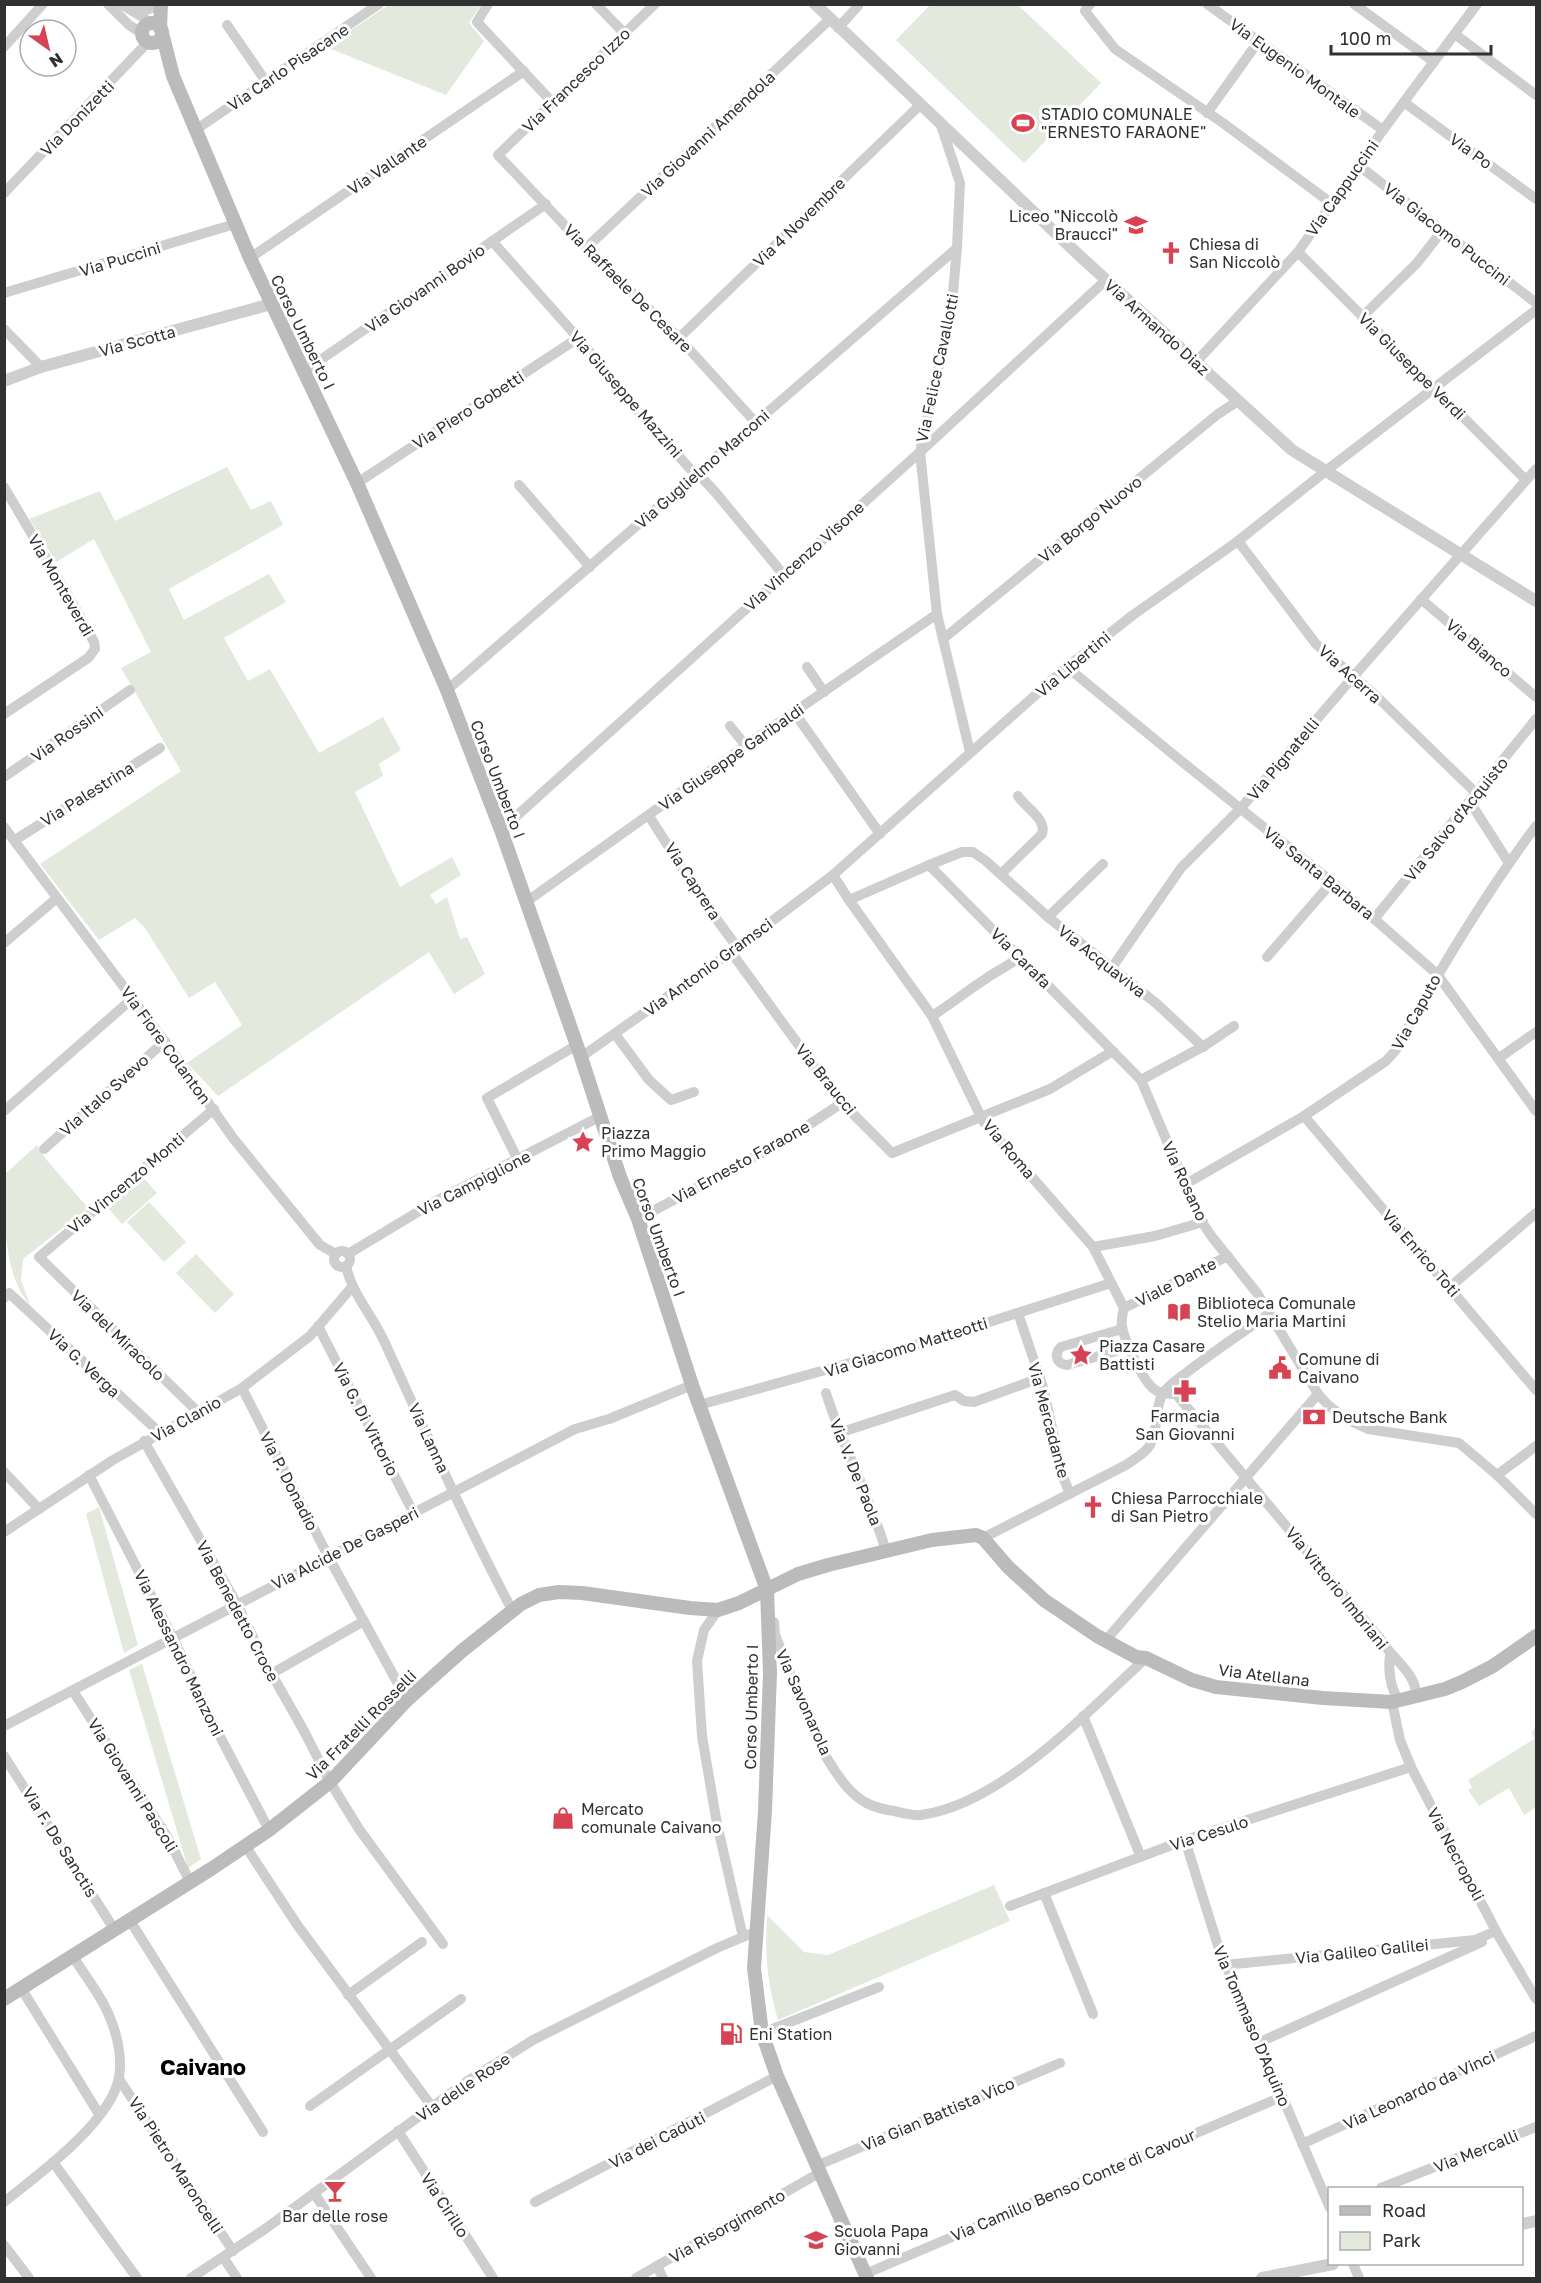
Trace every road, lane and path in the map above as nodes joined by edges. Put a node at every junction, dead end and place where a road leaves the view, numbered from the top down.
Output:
1 (43, 4) edge
2 (108, 4) edge
3 (379, 4) edge
4 (488, 4) edge
5 (596, 4) edge
6 (655, 4) edge
7 (815, 4) edge
8 (857, 4) edge
9 (1090, 4) edge
10 (1207, 4) edge
11 (1354, 4) edge
12 (1477, 4) edge
13 (156, 6) edge
14 (125, 7) edge
15 (834, 24) junction
16 (227, 25) dead end
17 (152, 32) junction
18 (624, 33) junction
19 (1456, 35) junction
20 (1258, 42) junction
21 (4, 47) edge
22 (1434, 62) junction
23 (524, 71) junction
24 (267, 83) junction
25 (1536, 95) edge
26 (552, 102) junction
27 (1405, 104) junction
28 (920, 105) junction
29 (1207, 112) junction
30 (941, 125) junction
31 (197, 129) junction
32 (1383, 130) junction
33 (498, 155) joint
34 (1358, 165) junction
35 (4, 193) edge
36 (1536, 200) edge
37 (1331, 203) junction
38 (546, 204) junction
39 (235, 224) junction
40 (1442, 231) junction
41 (492, 241) junction
42 (586, 248) junction
43 (957, 248) junction
44 (1298, 252) junction
45 (250, 258) junction
46 (1106, 280) junction
47 (4, 293) edge
48 (1536, 303) edge
49 (271, 304) junction
50 (1536, 310) edge
51 (1362, 317) junction
52 (4, 329) edge
53 (578, 338) junction
54 (679, 338) junction
55 (1196, 363) junction
56 (42, 367) junction
57 (303, 372) junction
58 (4, 381) edge
59 (1435, 388) junction
60 (1238, 400) junction
61 (756, 423) junction
62 (920, 452) junction
63 (1536, 469) edge
64 (1327, 470) junction
65 (696, 475) junction
66 (1526, 480) junction
67 (357, 483) junction
68 (519, 485) dead end
69 (4, 487) edge
70 (1238, 540) junction
71 (1461, 554) junction
72 (590, 567) junction
73 (783, 574) junction
74 (1421, 599) junction
75 (1536, 601) edge
76 (937, 614) junction
77 (943, 639) junction
78 (1067, 667) junction
79 (807, 668) dead end
80 (1353, 677) junction
81 (130, 690) dead end
82 (447, 690) junction
83 (824, 692) junction
84 (1536, 697) edge
85 (794, 712) junction
86 (4, 714) edge
87 (1536, 719) edge
88 (730, 726) dead end
89 (746, 746) junction
90 (160, 748) dead end
91 (970, 752) junction
92 (4, 777) edge
93 (1018, 796) dead end
94 (1473, 798) junction
95 (1240, 809) junction
96 (649, 816) junction
97 (1536, 826) edge
98 (4, 828) edge
99 (501, 830) junction
100 (880, 834) junction
101 (15, 840) junction
102 (1509, 863) junction
103 (1103, 864) dead end
104 (929, 865) junction
105 (1001, 874) junction
106 (833, 875) junction
107 (1332, 882) junction
108 (57, 898) junction
109 (849, 900) junction
110 (526, 902) junction
111 (1047, 917) junction
112 (1375, 918) junction
113 (4, 943) edge
114 (734, 950) junction
115 (1019, 957) junction
116 (1267, 957) dead end
117 (1111, 969) junction
118 (1437, 974) junction
119 (132, 998) junction
120 (932, 1016) junction
121 (1234, 1026) dead end
122 (1536, 1032) edge
123 (615, 1034) junction
124 (165, 1041) junction
125 (1203, 1047) junction
126 (579, 1051) junction
127 (1113, 1051) junction
128 (1499, 1058) junction
129 (1141, 1080) junction
130 (694, 1092) dead end
131 (842, 1102) junction
132 (214, 1110) junction
133 (1536, 1111) edge
134 (4, 1112) edge
135 (601, 1116) junction
136 (981, 1116) junction
137 (1304, 1116) junction
138 (44, 1149) dead end
139 (518, 1161) junction
140 (1184, 1185) junction
141 (1536, 1213) edge
142 (638, 1220) junction
143 (1203, 1222) junction
144 (1092, 1247) junction
145 (336, 1254) junction
146 (348, 1254) junction
147 (1228, 1256) junction
148 (39, 1257) joint
149 (346, 1266) junction
150 (1111, 1283) junction
151 (352, 1287) junction
152 (1450, 1287) junction
153 (7, 1296) edge
154 (1124, 1308) junction
155 (1018, 1313) junction
156 (1269, 1314) junction
157 (318, 1326) junction
158 (1122, 1329) junction
159 (1130, 1347) junction
160 (820, 1372) junction
161 (1040, 1378) junction
162 (692, 1385) junction
163 (242, 1388) junction
164 (1536, 1390) edge
165 (1162, 1394) junction
166 (1318, 1394) junction
167 (699, 1405) junction
168 (198, 1412) junction
169 (159, 1432) junction
170 (839, 1433) junction
171 (144, 1442) junction
172 (1536, 1446) edge
173 (4, 1472) edge
174 (89, 1475) junction
175 (1497, 1475) junction
176 (1247, 1477) junction
177 (454, 1491) junction
178 (1070, 1494) junction
179 (39, 1509) junction
180 (413, 1512) junction
181 (1536, 1514) edge
182 (4, 1532) edge
183 (983, 1538) junction
184 (886, 1551) junction
185 (328, 1556) junction
186 (767, 1590) junction
187 (237, 1604) junction
188 (512, 1610) junction
189 (718, 1610) junction
190 (364, 1621) junction
191 (1536, 1636) edge
192 (173, 1638) junction
193 (1106, 1640) junction
194 (1390, 1655) junction
195 (1146, 1658) junction
196 (271, 1674) junction
197 (73, 1690) junction
198 (1417, 1696) junction
199 (407, 1700) junction
200 (1396, 1701) junction
201 (1083, 1716) junction
202 (4, 1726) edge
203 (4, 1756) edge
204 (1411, 1767) junction
205 (330, 1782) junction
206 (269, 1830) junction
207 (1185, 1840) junction
208 (246, 1847) junction
209 (1140, 1857) junction
210 (190, 1882) junction
211 (1044, 1893) junction
212 (1010, 1906) dead end
213 (129, 1919) junction
214 (114, 1929) junction
215 (757, 1931) junction
216 (1497, 1933) junction
217 (743, 1936) junction
218 (422, 1942) dead end
219 (443, 1944) dead end
220 (72, 1955) junction
221 (1225, 1965) junction
222 (879, 1987) dead end
223 (21, 1988) junction
224 (348, 1995) junction
225 (4, 1999) edge
226 (461, 1999) dead end
227 (1536, 1999) edge
228 (1093, 2014) dead end
229 (762, 2033) junction
230 (1536, 2036) edge
231 (1258, 2043) junction
232 (388, 2049) junction
233 (1060, 2063) dead end
234 (777, 2076) junction
235 (119, 2079) junction
236 (1281, 2097) junction
237 (310, 2106) dead end
238 (433, 2108) junction
239 (99, 2114) junction
240 (1536, 2127) edge
241 (398, 2131) junction
242 (263, 2132) dead end
243 (1302, 2144) junction
244 (53, 2162) junction
245 (818, 2169) junction
246 (1384, 2187) edge
247 (314, 2193) junction
248 (4, 2202) edge
249 (535, 2202) dead end
250 (1328, 2206) edge
251 (4, 2245) edge
252 (228, 2254) junction
253 (1328, 2265) edge
254 (657, 2266) junction
255 (866, 2276) edge
256 (28, 2278) edge
257 (137, 2278) edge
258 (191, 2278) edge
259 (237, 2278) edge
260 (371, 2278) edge
261 (493, 2278) edge
262 (636, 2278) edge
263 (663, 2278) edge
264 (1262, 2278) edge

1 - 21 street
2 - 17 street
3 - 24 street, Via Carlo Pisacane
4 - 23 street
5 - 18 street
6 - 18 street, Via Francesco Izzo
7 - 15 street, Via Armando Diaz
8 - 15 street
9 - 29 street
10 - 20 street, Via Eugenio Montale
11 - 22 street
12 - 19 street, Via Cappuccini
13 - 14 street
13 - 17 main road
14 - 17 street
15 - 28 street, Via Armando Diaz
15 - 42 street, Via Giovanni Amendola
16 - 24 street
17 - 31 main road, Corso Umberto I
17 - 35 street, Via Donizetti
18 - 26 street, Via Francesco Izzo
19 - 22 street, Via Cappuccini
19 - 25 street
20 - 29 street
20 - 32 street, Via Eugenio Montale
22 - 27 street, Via Cappuccini
23 - 26 street
23 - 45 street, Via Vallante
24 - 31 street, Via Carlo Pisacane
26 - 33 street, Via Francesco Izzo
27 - 32 street, Via Cappuccini
27 - 36 street, Via Po
28 - 30 street, Via Armando Diaz
28 - 54 street, Via 4 Novembre
29 - 37 street
30 - 43 street, Via Felice Cavallotti
30 - 46 street, Via Armando Diaz
31 - 39 main road, Corso Umberto I
32 - 34 street, Via Cappuccini
33 - 38 street, Via Raffaele De Cesare
34 - 37 street, Via Cappuccini
34 - 40 street, Via Giacomo Puccini
37 - 44 street, Via Cappuccini
38 - 41 street, Via Giovanni Bovio
38 - 42 street, Via Raffaele De Cesare
39 - 45 main road, Corso Umberto I
39 - 47 street, Via Puccini
40 - 48 street, Via Giacomo Puccini
40 - 51 street
41 - 53 street, Via Giuseppe Mazzini
41 - 57 street, Via Giovanni Bovio
42 - 54 street, Via Raffaele De Cesare
43 - 61 street, Via Guglielmo Marconi
43 - 62 street, Via Felice Cavallotti
44 - 51 street, Via Giuseppe Verdi
44 - 55 street, Via Cappuccini
45 - 49 main road, Corso Umberto I
46 - 55 street, Via Armando Diaz
46 - 62 street, Via Vincenzo Visone
49 - 56 street, Via Scotta
49 - 57 main road, Corso Umberto I
50 - 59 street, Via Libertini
51 - 59 street, Via Giuseppe Verdi
52 - 56 street
53 - 65 street, Via Giuseppe Mazzini
53 - 67 street, Via Piero Gobetti
54 - 61 street, Via Raffaele De Cesare
55 - 60 street, Via Armando Diaz
56 - 58 street, Via Scotta
57 - 67 main road, Corso Umberto I
59 - 64 street, Via Libertini
59 - 66 street, Via Giuseppe Verdi
60 - 64 street, Via Armando Diaz
60 - 77 street, Via Borgo Nuovo
61 - 65 street, Via Guglielmo Marconi
62 - 73 street, Via Vincenzo Visone
62 - 76 street, Via Felice Cavallotti
63 - 66 street, Via Pignatelli
64 - 70 street, Via Libertini
64 - 71 street, Via Armando Diaz
65 - 72 street, Via Guglielmo Marconi
65 - 73 street, Via Giuseppe Mazzini
66 - 71 street, Via Pignatelli
67 - 82 main road, Corso Umberto I
68 - 72 street
69 - 86 street, Via Monteverdi
70 - 78 street, Via Libertini
70 - 80 street, Via Acerra
71 - 74 street, Via Pignatelli
71 - 75 street, Via Armando Diaz
72 - 82 street, Via Guglielmo Marconi
73 - 99 street, Via Vincenzo Visone
74 - 80 street, Via Pignatelli
74 - 84 street, Via Bianco
76 - 77 street, Via Felice Cavallotti
76 - 83 street, Via Giuseppe Garibaldi
77 - 91 street, Via Felice Cavallotti
78 - 91 street, Via Libertini
78 - 95 street, Via Santa Barbara
79 - 83 street
80 - 94 street, Via Acerra
80 - 95 street, Via Pignatelli
81 - 92 street, Via Rossini
82 - 99 main road, Corso Umberto I
83 - 85 street, Via Giuseppe Garibaldi
85 - 89 street, Via Giuseppe Garibaldi
85 - 100 street
87 - 94 street, Via Salvo d'Acquisto
88 - 89 street
89 - 96 street, Via Giuseppe Garibaldi
90 - 101 street, Via Palestrina
91 - 100 street, Via Libertini
93 - 105 street
94 - 102 street, Via Acerra
94 - 112 street, Via Salvo d'Acquisto
95 - 107 street, Via Santa Barbara
95 - 117 street, Via Pignatelli
96 - 110 street, Via Giuseppe Garibaldi
96 - 114 street, Via Caprera
97 - 102 street, Via Caputo
98 - 101 street, Via Fiore Colanton
99 - 110 main road, Corso Umberto I
100 - 106 street, Via Libertini
101 - 108 street, Via Fiore Colanton
102 - 118 street, Via Caputo
103 - 111 street
104 - 105 street, Via Acquaviva
104 - 109 street
104 - 115 street, Via Carafa
105 - 111 street, Via Acquaviva
106 - 109 street, Via Roma
106 - 114 street, Via Antonio Gramsci
107 - 112 street, Via Santa Barbara
107 - 116 street
108 - 113 street
108 - 119 street, Via Fiore Colanton
109 - 120 street, Via Roma
110 - 126 main road, Corso Umberto I
111 - 117 street, Via Acquaviva
112 - 118 street, Via Santa Barbara
114 - 123 street, Via Antonio Gramsci
114 - 131 street, Via Braucci
115 - 120 street
115 - 127 street, Via Carafa
117 - 125 street, Via Acquaviva
118 - 128 street, Via Santa Barbara
118 - 137 street, Via Caputo
119 - 124 street, Via Fiore Colanton
119 - 134 street
120 - 136 street, Via Roma
121 - 125 street
122 - 128 street
123 - 126 street, Via Antonio Gramsci
123 - 130 street
124 - 132 street, Via Fiore Colanton
124 - 138 street, Via Italo Svevo
125 - 129 street
126 - 135 main road, Corso Umberto I
126 - 139 street, Via Antonio Gramsci
127 - 129 street, Via Rosano
127 - 136 street
128 - 133 street, Via Santa Barbara
129 - 140 street, Via Rosano
131 - 136 street, Via Braucci
131 - 142 street, Via Ernesto Faraone
132 - 145 street, Via Fiore Colanton
132 - 148 street, Via Vincenzo Monti
135 - 139 street, Via Campiglione
135 - 142 main road, Corso Umberto I
136 - 144 street, Via Roma
137 - 140 street, Via Caputo
137 - 152 street, Via Enrico Toti
139 - 146 street, Via Campiglione
140 - 143 street, Via Rosano
141 - 152 street
142 - 162 main road, Corso Umberto I
143 - 144 street
143 - 147 street, Via Rosano
144 - 150 street, Via Roma
145 - 146 street
145 - 149 street
146 - 149 street
147 - 154 street, Viale Dante
147 - 156 street, Via Rosano
148 - 168 street, Via del Miracolo
149 - 151 street, Via Lanna
150 - 154 street, Via Roma
150 - 155 street, Via Giacomo Matteotti
151 - 157 street, Via Clanio
151 - 177 street, Via Lanna
152 - 164 street, Via Enrico Toti
153 - 169 street, Via G. Verga
154 - 158 street
155 - 160 street, Via Giacomo Matteotti
155 - 161 street, Via Mercadante
156 - 165 street
156 - 166 street, Via Rosano
157 - 163 street, Via Clanio
157 - 180 street, Via G. Di Vittorio
158 - 159 street
158 - 159 street
159 - 165 street
160 - 167 street, Via Giacomo Matteotti
160 - 170 street, Via V. De Paola
161 - 170 street
161 - 178 street, Via Mercadante
162 - 167 main road, Corso Umberto I
162 - 177 street, Via Alcide De Gasperi
163 - 168 street, Via Clanio
163 - 185 street, Via P. Donadio
165 - 176 street, Via Vittorio Imbriani
165 - 178 street
166 - 175 street, Via Rosano
166 - 176 street
167 - 186 main road, Corso Umberto I
168 - 169 street, Via Clanio
169 - 171 street, Via Clanio
170 - 184 street, Via V. De Paola
171 - 174 street, Via Clanio
171 - 187 street, Via Benedetto Croce
172 - 175 street
173 - 179 street
174 - 179 street, Via Clanio
174 - 192 street, Via Alessandro Manzoni
175 - 181 street, Via Rosano
176 - 193 street
176 - 194 street, Via Vittorio Imbriani
177 - 180 street, Via Alcide De Gasperi
177 - 188 street, Via Lanna
178 - 183 street
179 - 182 street, Via Clanio
180 - 185 street, Via Alcide De Gasperi
183 - 184 main road, Via Fratelli Rosselli
183 - 193 main road, Via Atellana
184 - 186 main road, Via Fratelli Rosselli
185 - 187 street, Via Alcide De Gasperi
185 - 190 street, Via P. Donadio
186 - 189 main road, Via Fratelli Rosselli
186 - 201 street, Via Savonarola
186 - 215 main road, Corso Umberto I
187 - 192 street, Via Alcide De Gasperi
187 - 196 street, Via Benedetto Croce
188 - 189 main road, Via Fratelli Rosselli
188 - 199 main road, Via Fratelli Rosselli
189 - 217 street
190 - 196 street
190 - 199 street, Via P. Donadio
191 - 198 main road, Via Atellana
192 - 197 street, Via Alcide De Gasperi
192 - 206 street, Via Alessandro Manzoni
193 - 195 main road, Via Atellana
194 - 198 street, Via Vittorio Imbriani
194 - 200 street, Via Vittorio Imbriani
195 - 200 main road, Via Atellana
195 - 201 street, Via Savonarola
196 - 205 street, Via Benedetto Croce
197 - 202 street, Via Alcide De Gasperi
197 - 210 street, Via Giovanni Pascoli
198 - 200 main road, Via Atellana
199 - 205 main road, Via Fratelli Rosselli
200 - 204 street, Via Necropoli
201 - 209 street
203 - 214 street, Via F. De Sanctis
204 - 207 street, Via Cesulo
204 - 216 street, Via Necropoli
205 - 206 main road, Via Fratelli Rosselli
205 - 219 street, Via Benedetto Croce
206 - 208 main road, Via Fratelli Rosselli
207 - 209 street, Via Cesulo
207 - 221 street, Via Tommaso D'Aquino
208 - 210 main road, Via Fratelli Rosselli
208 - 224 street
209 - 211 street, Via Cesulo
210 - 213 main road, Via Fratelli Rosselli
211 - 212 street, Via Cesulo
211 - 228 street
213 - 214 main road, Via Fratelli Rosselli
213 - 242 street
214 - 220 main road, Via Fratelli Rosselli
215 - 217 street, Via delle Rose
215 - 229 main road, Corso Umberto I
216 - 221 street, Via Galileo Galilei
216 - 227 street, Via Necropoli
216 - 231 street
217 - 238 street, Via delle Rose
218 - 224 street
220 - 223 main road, Via Fratelli Rosselli
220 - 235 street
221 - 231 street, Via Tommaso D'Aquino
222 - 229 street
223 - 225 main road, Via Fratelli Rosselli
223 - 239 street
224 - 232 street
226 - 232 street
229 - 234 main road, Corso Umberto I
230 - 243 street, Via Leonardo da Vinci
231 - 236 street, Via Tommaso D'Aquino
232 - 237 street
232 - 238 street
233 - 245 street, Via Gian Battista Vico
234 - 245 main road, Corso Umberto I
234 - 249 street, Via dei Caduti
235 - 239 street
235 - 252 street, Via Pietro Maroncelli
236 - 243 street, Via Tommaso D'Aquino
236 - 255 street, Via Camillo Benso Conte di Cavour
238 - 241 street, Via delle Rose
239 - 244 street
240 - 246 street, Via Mercalli
241 - 247 street, Via delle Rose
241 - 261 street, Via Cirillo
243 - 250 street, Via Tommaso D'Aquino
244 - 248 street
244 - 257 street
245 - 254 street, Via Risorgimento
245 - 255 main road, Corso Umberto I
247 - 252 street, Via delle Rose
247 - 260 street
251 - 256 street
252 - 258 street, Via delle Rose
252 - 259 street, Via Pietro Maroncelli
253 - 264 street
254 - 262 street, Via Risorgimento
254 - 263 street

